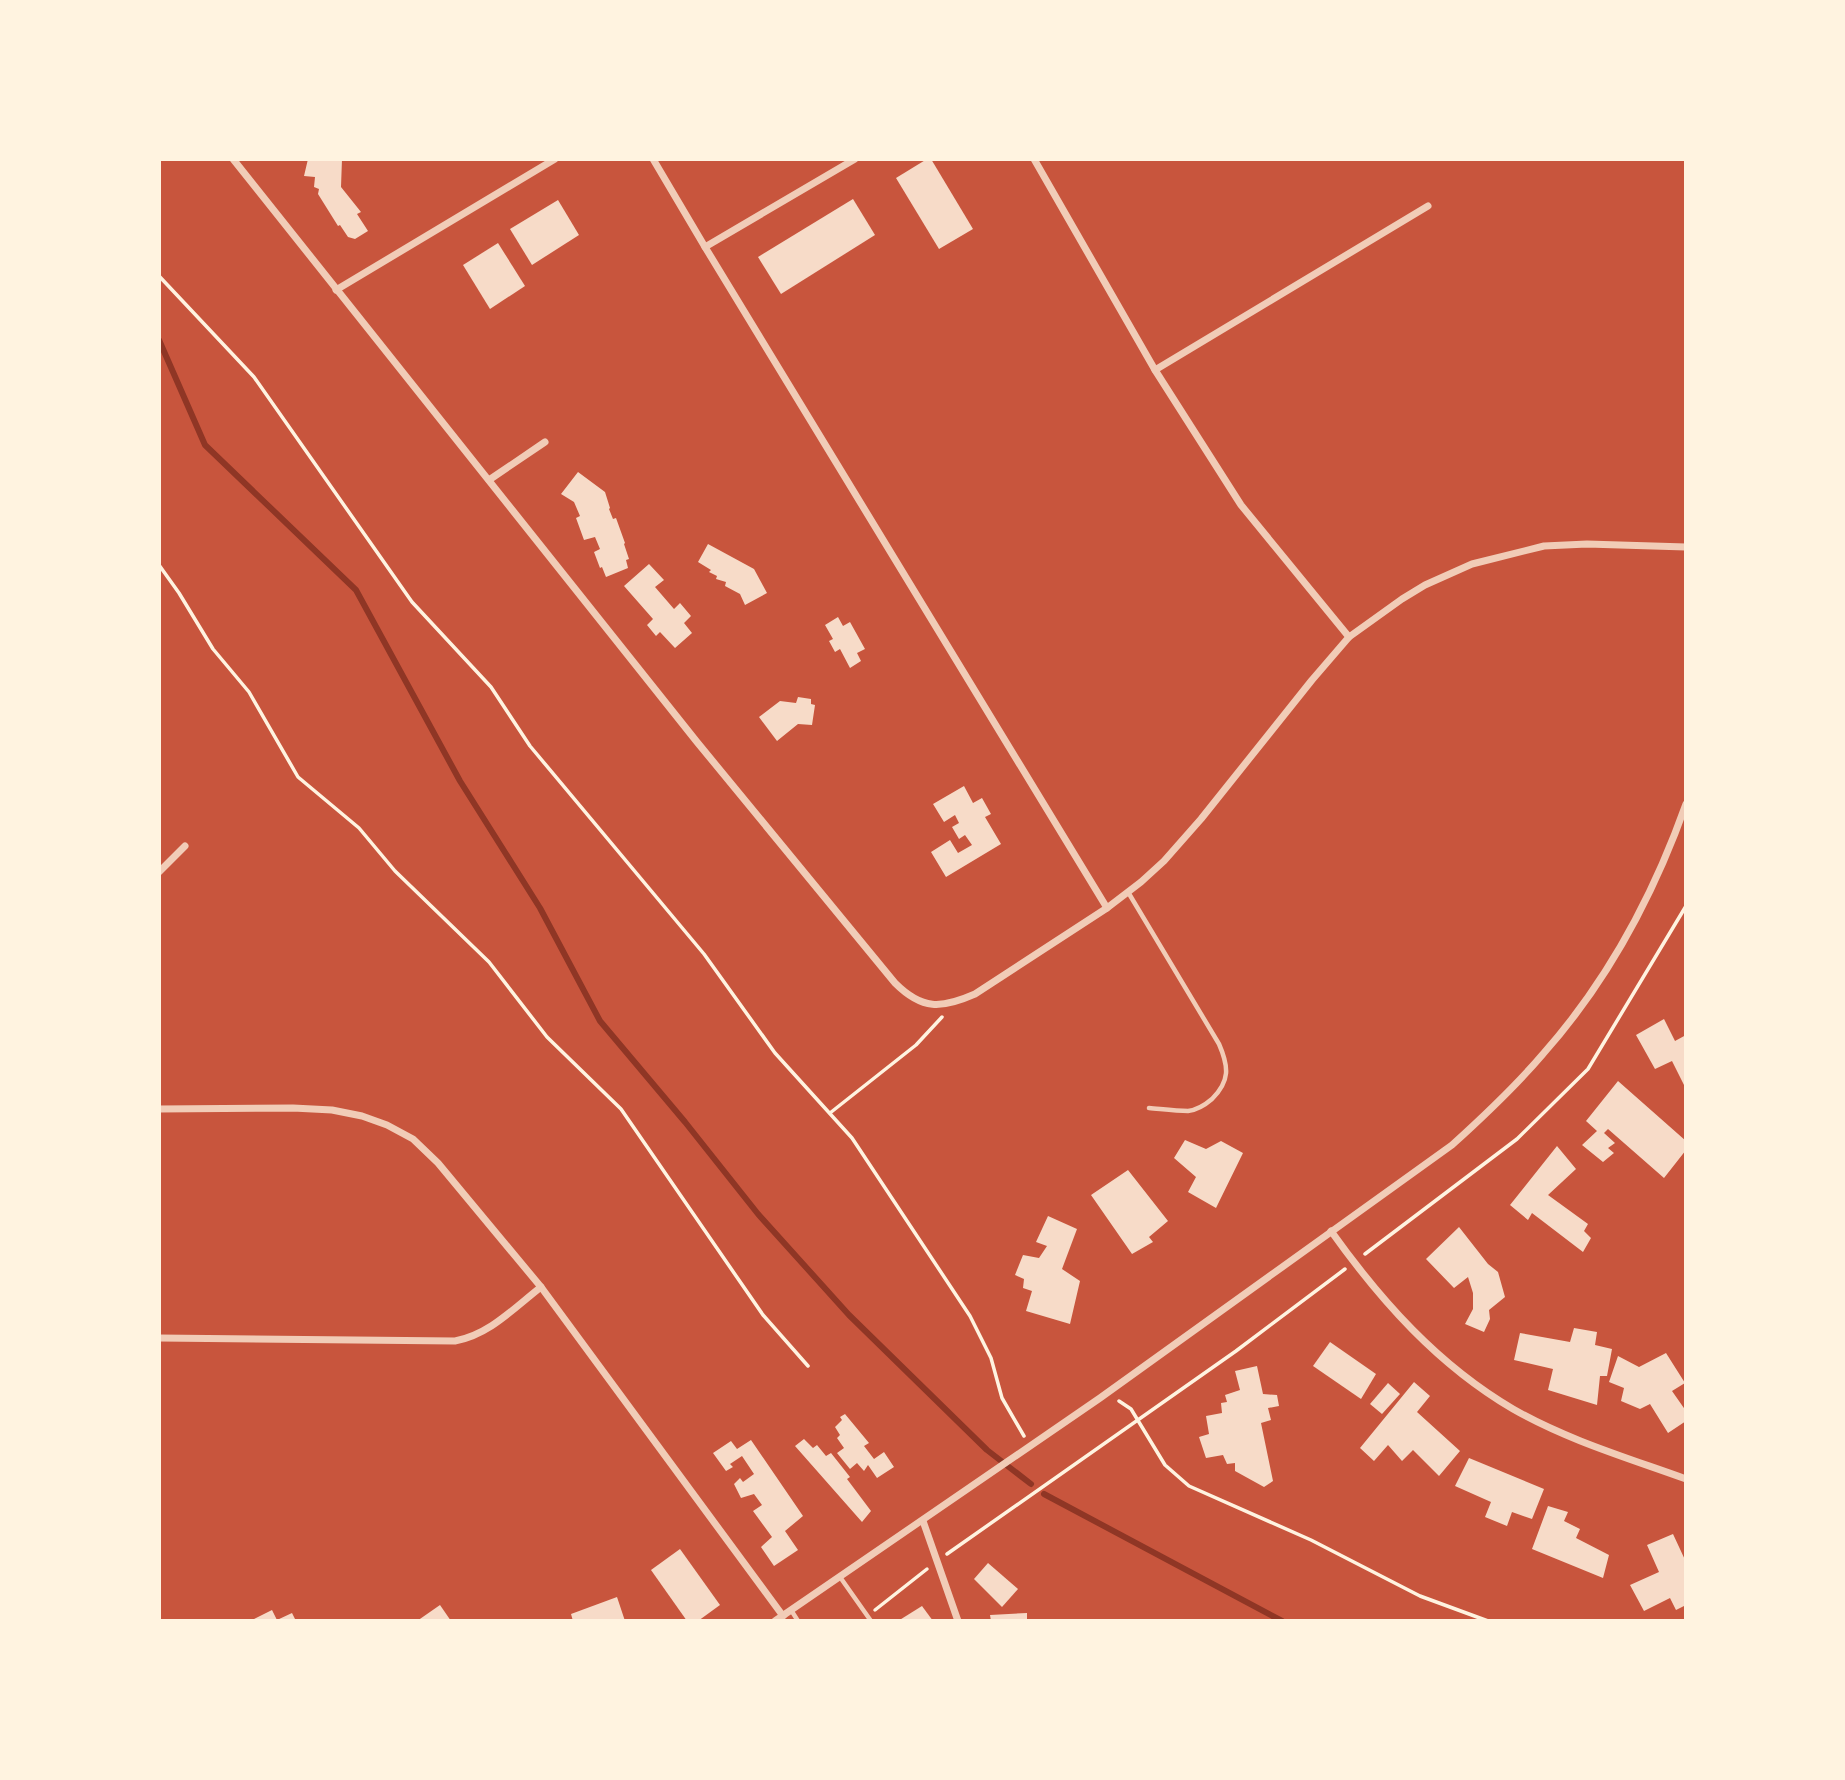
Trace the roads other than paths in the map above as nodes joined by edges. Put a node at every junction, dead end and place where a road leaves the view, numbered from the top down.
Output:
1 (233, 159) edge
2 (555, 159) edge
3 (653, 159) edge
4 (855, 159) edge
5 (1034, 159) edge
6 (1428, 206) dead end
7 (705, 247) junction
8 (336, 290) junction
9 (1155, 370) junction
10 (545, 442) dead end
11 (489, 480) junction
12 (1686, 547) edge
13 (1349, 637) junction
14 (1686, 804) edge
15 (185, 846) dead end
16 (159, 872) edge
17 (1128, 892) junction
18 (1107, 908) junction
19 (1149, 1108) dead end
20 (159, 1109) edge
21 (1331, 1231) junction
22 (541, 1287) junction
23 (159, 1338) edge
24 (1686, 1479) edge
25 (923, 1521) junction
26 (840, 1577) junction
27 (791, 1610) junction
28 (783, 1616) junction
29 (775, 1621) edge
30 (798, 1621) edge
31 (871, 1621) edge
32 (958, 1621) edge

1 - 8 street
2 - 8 street
3 - 7 street
4 - 7 street
5 - 9 street
6 - 9 street
7 - 18 street
8 - 11 street
9 - 13 street
10 - 11 street
11 - 18 street
12 - 13 street
13 - 17 street
14 - 21 street
15 - 16 street
17 - 18 street
17 - 19 lane
20 - 22 street
21 - 24 street
21 - 25 street
22 - 23 street
22 - 28 street
25 - 26 street
25 - 32 street
26 - 27 street
26 - 31 lane
27 - 28 street
27 - 30 lane
28 - 29 street

